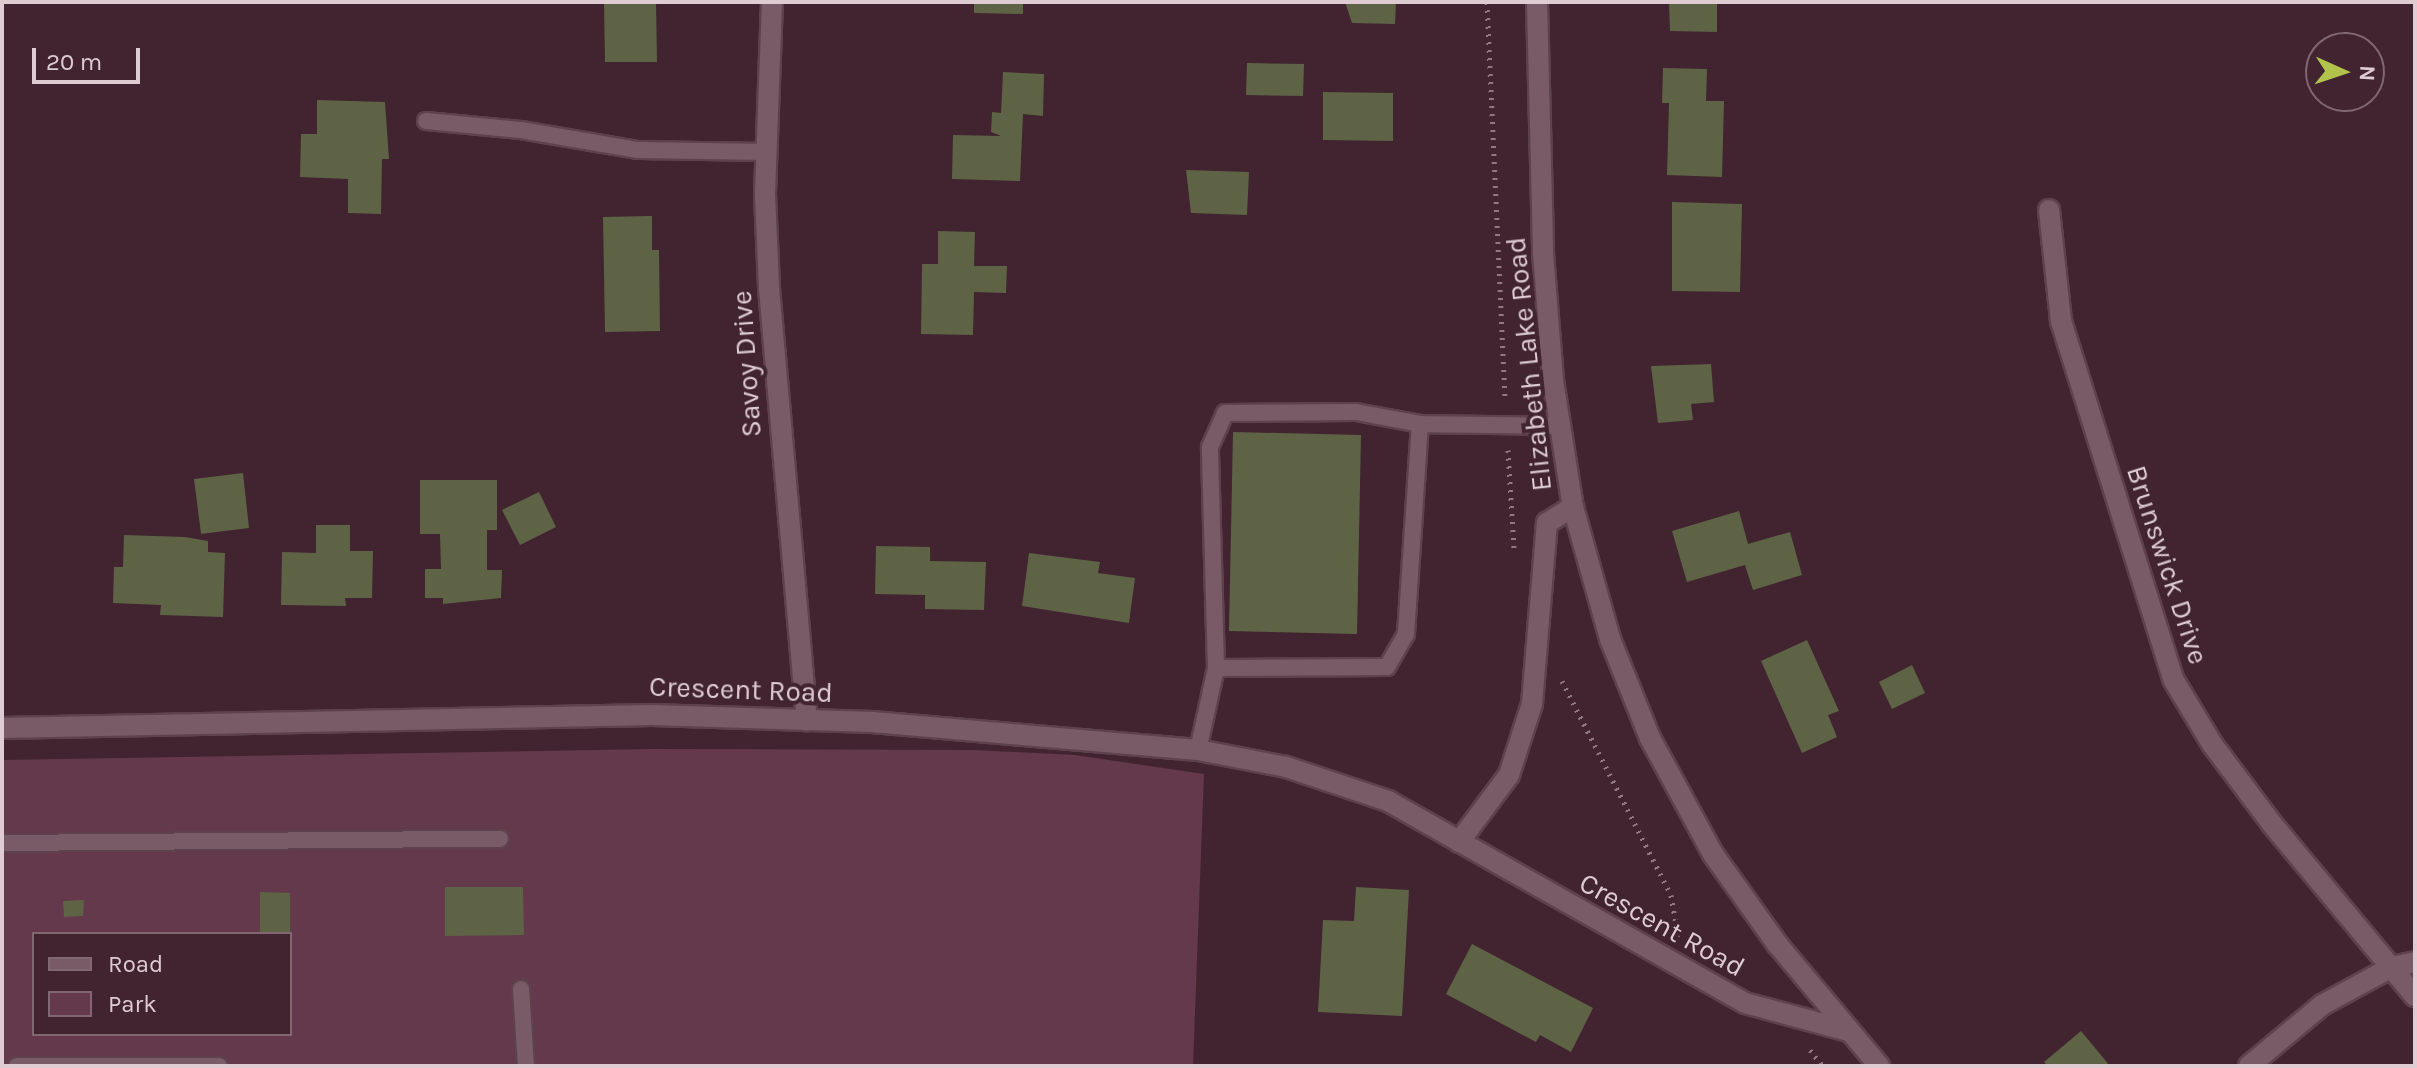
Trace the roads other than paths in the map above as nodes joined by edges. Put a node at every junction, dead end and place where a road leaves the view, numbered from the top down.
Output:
1 (772, 2) edge
2 (1537, 2) edge
3 (426, 121) dead end
4 (766, 152) junction
5 (2049, 210) dead end
6 (1420, 424) junction
7 (1559, 426) junction
8 (1573, 507) junction
9 (1216, 668) junction
10 (807, 720) junction
11 (2, 728) edge
12 (1198, 750) junction
13 (500, 839) dead end
14 (1459, 842) junction
15 (2, 843) edge
16 (2415, 962) edge
17 (2392, 967) junction
18 (521, 989) dead end
19 (2415, 996) edge
20 (1849, 1031) junction
21 (17, 1066) edge
22 (219, 1066) edge
23 (526, 1066) edge
24 (1879, 1066) edge
25 (2249, 1066) edge

1 - 4 street, Savoy Drive
2 - 7 street, Elizabeth Lake Road
3 - 4 lane
4 - 10 street, Savoy Drive
5 - 17 street, Brunswick Drive
6 - 7 lane
6 - 9 lane
6 - 9 lane
7 - 8 street, Elizabeth Lake Road
8 - 14 street
8 - 20 street, Elizabeth Lake Road
9 - 12 lane
10 - 11 street, Crescent Road
10 - 12 street, Crescent Road
12 - 14 street, Crescent Road
13 - 15 lane
14 - 20 street, Crescent Road
16 - 17 street
17 - 19 street, Brunswick Drive
17 - 25 street
18 - 23 lane
20 - 24 street, Elizabeth Lake Road
21 - 22 lane

